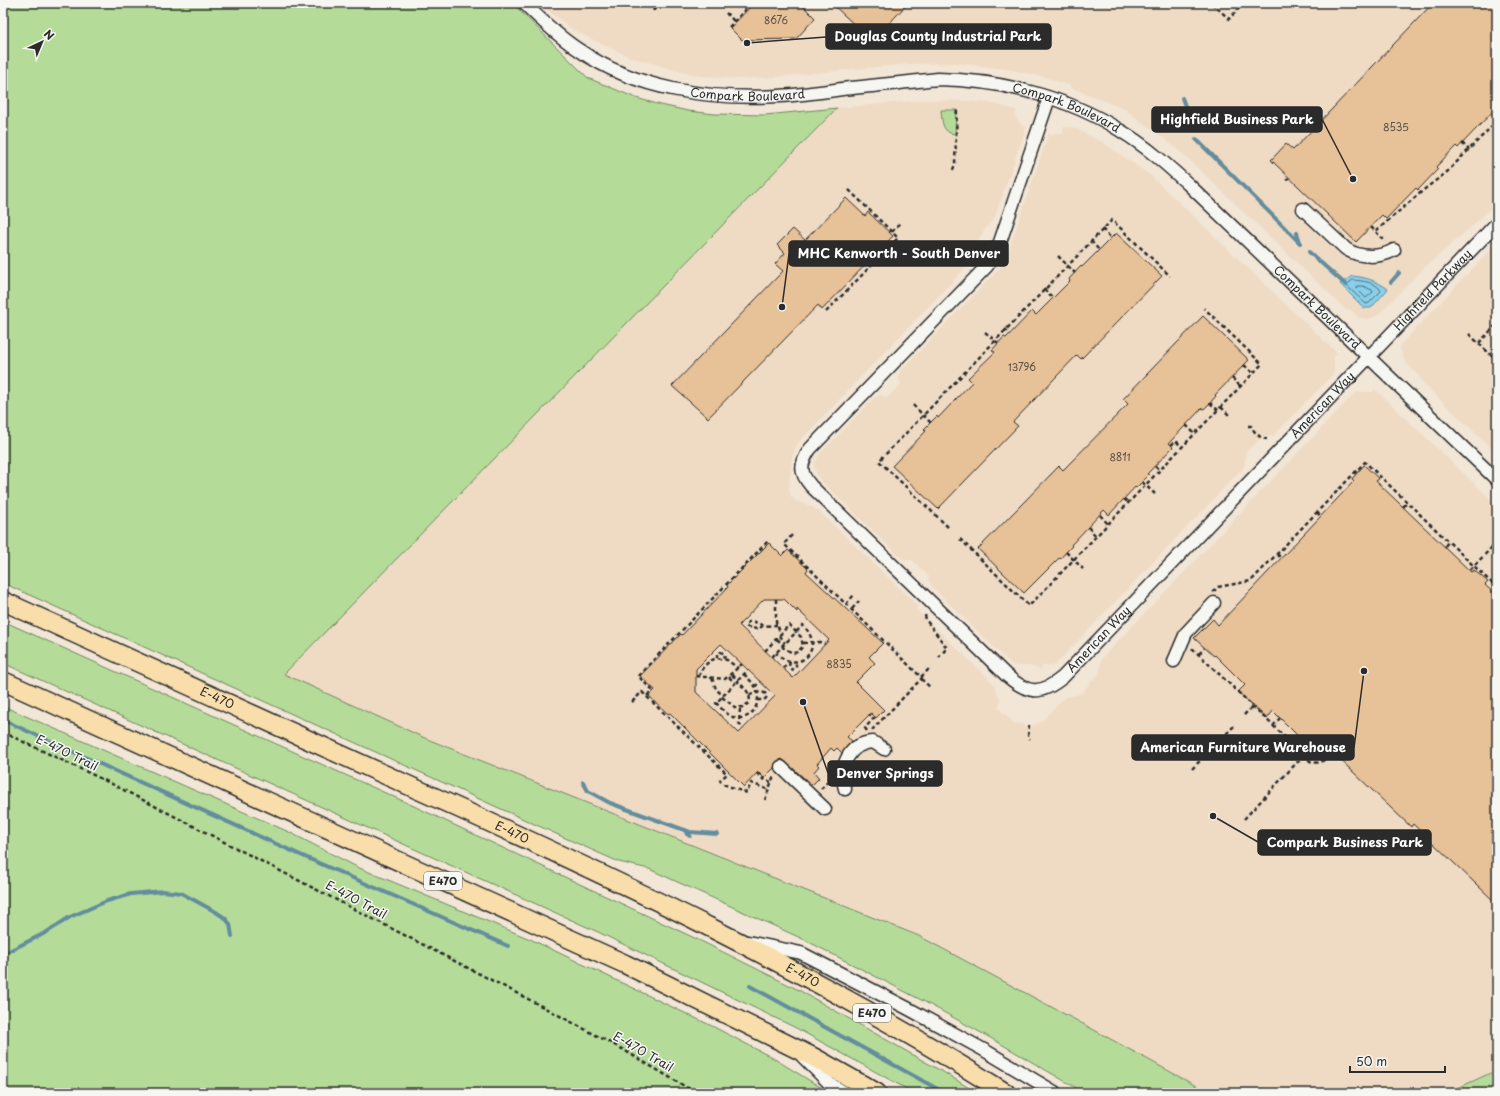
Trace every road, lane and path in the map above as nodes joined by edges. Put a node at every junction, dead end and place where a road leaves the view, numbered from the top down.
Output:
1 (524, 3) edge
2 (640, 3) edge
3 (660, 3) edge
4 (1212, 3) edge
5 (1244, 3) edge
6 (746, 9) dead end
7 (726, 13) dead end
8 (734, 21) junction
9 (729, 27) dead end
10 (1049, 98) junction
11 (957, 109) dead end
12 (1493, 111) dead end
13 (1497, 114) edge
14 (1497, 121) edge
15 (1462, 143) dead end
16 (1470, 150) junction
17 (953, 170) dead end
18 (1423, 185) dead end
19 (1426, 188) junction
20 (848, 189) dead end
21 (1303, 209) dead end
22 (1394, 211) dead end
23 (1397, 214) junction
24 (900, 223) dead end
25 (1497, 223) edge
26 (1371, 227) dead end
27 (1102, 229) junction
28 (1376, 231) junction
29 (892, 232) junction
30 (1111, 238) dead end
31 (1381, 238) dead end
32 (1091, 241) junction
33 (1099, 250) dead end
34 (1394, 250) dead end
35 (1058, 256) dead end
36 (1067, 266) junction
37 (1075, 273) dead end
38 (1170, 276) dead end
39 (1044, 289) junction
40 (1053, 298) dead end
41 (1204, 308) dead end
42 (826, 312) dead end
43 (1497, 324) edge
44 (1005, 329) junction
45 (985, 332) dead end
46 (1489, 332) junction
47 (1010, 334) dead end
48 (1469, 334) dead end
49 (1493, 336) dead end
50 (995, 340) junction
51 (998, 344) dead end
52 (1479, 344) junction
53 (1369, 357) junction
54 (1497, 360) edge
55 (1244, 365) dead end
56 (1253, 374) junction
57 (1232, 378) dead end
58 (1240, 386) junction
59 (1210, 403) dead end
60 (913, 405) dead end
61 (1221, 407) junction
62 (1218, 410) junction
63 (923, 416) junction
64 (1230, 416) dead end
65 (931, 423) dead end
66 (1186, 425) dead end
67 (1248, 426) dead end
68 (1195, 434) junction
69 (1267, 439) dead end
70 (1171, 445) dead end
71 (1182, 447) junction
72 (1155, 466) dead end
73 (1160, 471) junction
74 (1497, 480) edge
75 (1142, 482) dead end
76 (1146, 485) junction
77 (1155, 494) dead end
78 (1124, 498) dead end
79 (1128, 503) junction
80 (1407, 503) junction
81 (1403, 507) dead end
82 (1317, 512) junction
83 (1100, 515) dead end
84 (1321, 517) dead end
85 (1108, 524) junction
86 (948, 527) dead end
87 (1088, 528) dead end
88 (792, 535) dead end
89 (1096, 536) junction
90 (960, 539) dead end
91 (769, 540) dead end
92 (1448, 542) junction
93 (1497, 542) edge
94 (1445, 546) dead end
95 (1066, 552) dead end
96 (1277, 554) junction
97 (1281, 558) dead end
98 (1073, 560) junction
99 (1474, 566) junction
100 (1083, 569) dead end
101 (1470, 570) dead end
102 (1497, 588) edge
103 (854, 595) dead end
104 (1213, 598) joint
105 (776, 599) dead end
106 (859, 601) dead end
107 (3, 602) edge
108 (846, 604) junction
109 (852, 610) junction
110 (925, 615) dead end
111 (777, 625) junction
112 (763, 626) junction
113 (796, 632) junction
114 (779, 636) junction
115 (812, 642) junction
116 (803, 643) junction
117 (825, 644) dead end
118 (784, 645) junction
119 (1204, 648) dead end
120 (765, 651) dead end
121 (776, 653) junction
122 (1189, 653) dead end
123 (1198, 654) junction
124 (938, 656) dead end
125 (772, 657) dead end
126 (717, 658) junction
127 (724, 659) junction
128 (1174, 661) dead end
129 (789, 662) junction
130 (796, 662) junction
131 (742, 664) dead end
132 (738, 668) junction
133 (783, 668) dead end
134 (930, 668) dead end
135 (748, 670) dead end
136 (744, 674) junction
137 (731, 676) junction
138 (712, 678) junction
139 (921, 678) junction
140 (3, 681) edge
141 (737, 681) junction
142 (760, 681) dead end
143 (755, 686) junction
144 (931, 688) dead end
145 (757, 692) junction
146 (749, 695) junction
147 (646, 696) junction
148 (722, 697) junction
149 (758, 700) junction
150 (632, 702) dead end
151 (1253, 706) junction
152 (740, 709) junction
153 (869, 714) dead end
154 (1244, 715) dead end
155 (739, 718) junction
156 (1280, 718) dead end
157 (1029, 725) dead end
158 (1235, 725) dead end
159 (1273, 726) junction
160 (743, 729) dead end
161 (3, 732) edge
162 (1030, 739) dead end
163 (884, 749) dead end
164 (1313, 751) dead end
165 (1330, 754) dead end
166 (1306, 756) junction
167 (1192, 769) dead end
168 (780, 771) joint
169 (757, 773) dead end
170 (834, 774) dead end
171 (771, 782) junction
172 (845, 789) dead end
173 (769, 790) junction
174 (817, 793) dead end
175 (765, 800) dead end
176 (825, 809) dead end
177 (1244, 819) dead end
178 (734, 938) junction
179 (791, 1046) junction
180 (696, 1093) edge
181 (845, 1093) edge
182 (877, 1093) edge
183 (1006, 1093) edge
184 (1056, 1093) edge

1 - 10 street, Compark Boulevard
2 - 3 path
4 - 5 path
6 - 8 path
7 - 8 path
8 - 9 path
10 - 53 street, Compark Boulevard
10 - 53 street, American Way
11 - 17 path
12 - 13 path
14 - 16 path
15 - 16 path
16 - 19 path
18 - 19 path
19 - 23 path
20 - 29 path
21 - 34 street
22 - 23 path
23 - 28 path
24 - 29 path
25 - 53 street, Highfield Parkway
26 - 28 path
27 - 30 path
27 - 32 path
27 - 38 path
28 - 31 path
29 - 42 path
32 - 33 path
32 - 36 path
35 - 36 path
36 - 37 path
36 - 39 path
39 - 40 path
39 - 44 path
41 - 56 path
43 - 46 path
44 - 47 path
44 - 50 path
45 - 50 path
46 - 49 path
46 - 52 path
48 - 52 path
50 - 51 path
50 - 63 path
52 - 54 path
53 - 74 street, Compark Boulevard
55 - 56 path
56 - 58 path
57 - 58 path
58 - 61 path
59 - 62 path
60 - 63 path
61 - 62 path
61 - 64 path
62 - 68 path
63 - 65 path
63 - 86 path
66 - 68 path
67 - 69 path
68 - 71 path
70 - 71 path
71 - 73 path
72 - 73 path
73 - 76 path
75 - 76 path
76 - 77 path
76 - 79 path
78 - 79 path
79 - 85 path
80 - 81 path
80 - 82 path
80 - 92 path
82 - 84 path
82 - 96 path
83 - 85 path
85 - 89 path
87 - 89 path
88 - 108 path
89 - 98 path
90 - 98 path
91 - 147 path
92 - 94 path
92 - 99 path
93 - 99 path
95 - 98 path
96 - 97 path
96 - 104 path
98 - 100 path
99 - 101 path
99 - 102 path
103 - 108 path
104 - 128 street
105 - 111 path
106 - 109 path
107 - 178 highway, E-470 / E470
108 - 109 path
109 - 139 path
110 - 124 path
111 - 112 path
111 - 114 path
112 - 112 path
113 - 114 path
113 - 115 path
113 - 116 path
113 - 118 path
114 - 118 path
114 - 120 path
115 - 116 path
115 - 117 path
115 - 130 path
116 - 118 path
118 - 121 path
119 - 123 path
121 - 125 path
121 - 129 path
122 - 123 path
123 - 151 path
126 - 127 path
126 - 127 path
126 - 138 path
127 - 132 path
129 - 130 path
129 - 130 path
129 - 133 path
131 - 132 path
132 - 137 path
134 - 139 path
135 - 136 path
136 - 141 path
136 - 143 path
137 - 138 path
137 - 141 path
138 - 148 path
139 - 144 path
139 - 153 path
140 - 179 highway, E470
141 - 146 path
141 - 148 path
142 - 143 path
143 - 145 path
145 - 146 path
145 - 149 path
145 - 149 path
146 - 152 path
147 - 150 path
147 - 173 path
148 - 152 path
148 - 155 path
149 - 155 path
151 - 154 path
151 - 159 path
152 - 155 path
155 - 160 path
156 - 159 path
157 - 162 path
158 - 167 path
159 - 166 path
161 - 180 path, E-470 Trail
163 - 172 street
164 - 166 path
165 - 166 path
166 - 177 path
168 - 171 path
168 - 176 street
169 - 171 path
170 - 174 path
171 - 173 path
173 - 175 path
178 - 183 highway, E-470 / E470
178 - 184 street
179 - 181 street
179 - 182 highway, E470

